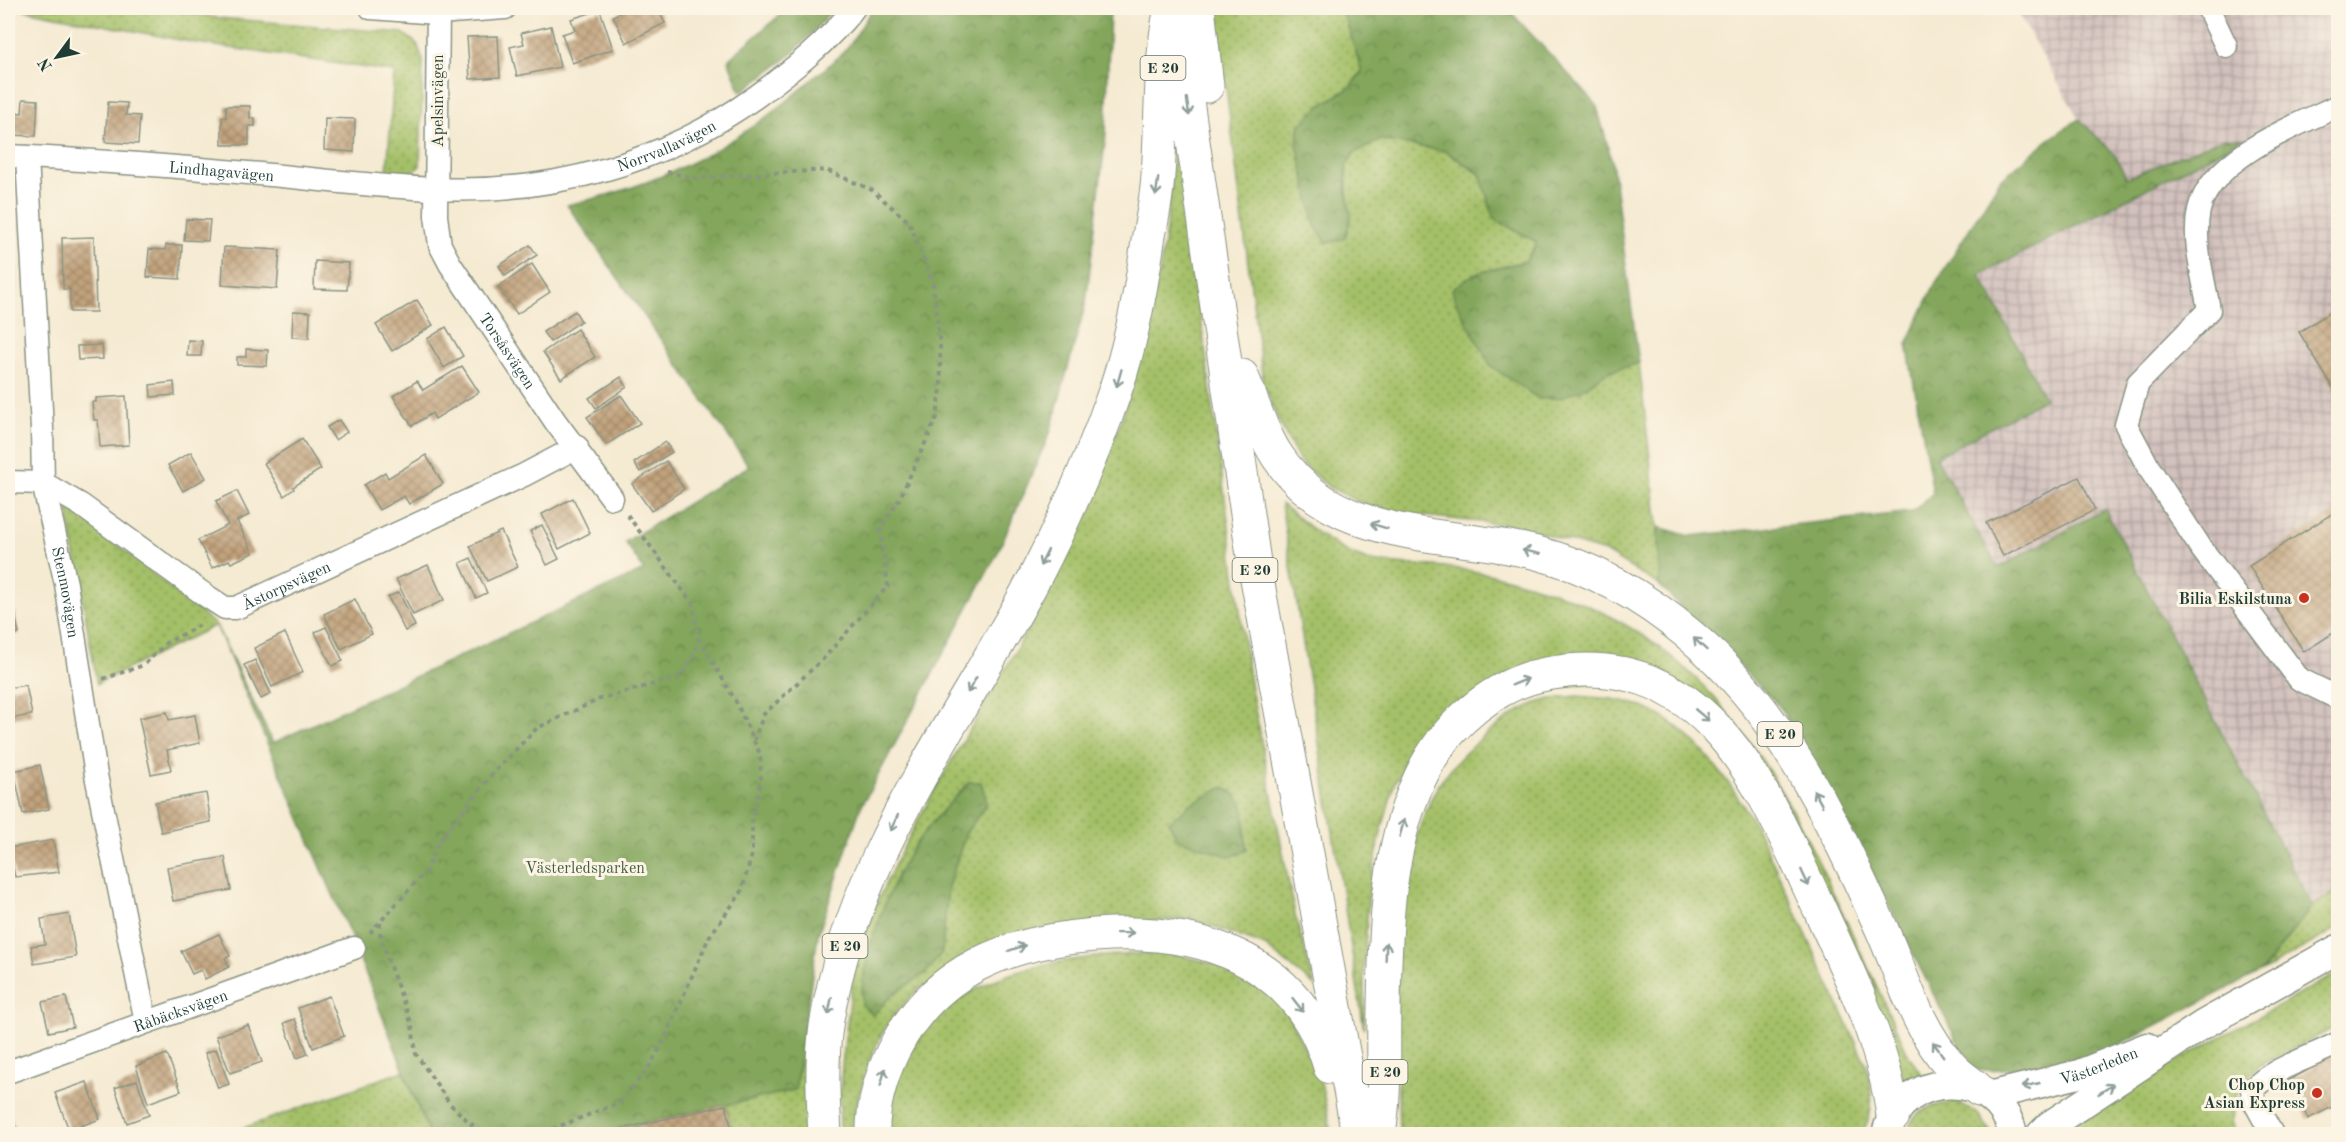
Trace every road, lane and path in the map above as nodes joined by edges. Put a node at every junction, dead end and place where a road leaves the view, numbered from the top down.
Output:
1 (371, 8) edge
2 (505, 8) edge
3 (854, 8) edge
4 (1172, 8) edge
5 (1198, 8) edge
6 (2208, 8) edge
7 (438, 10) edge
8 (2226, 46) dead end
9 (2338, 106) edge
10 (17, 156) edge
11 (638, 160) junction
12 (437, 189) junction
13 (1242, 376) junction
14 (577, 447) junction
15 (8, 482) edge
16 (43, 483) junction
17 (612, 498) joint
18 (225, 608) junction
19 (699, 639) junction
20 (82, 685) junction
21 (2338, 698) edge
22 (753, 740) junction
23 (380, 923) junction
24 (354, 948) joint
25 (2338, 949) edge
26 (146, 1022) junction
27 (2204, 1024) junction
28 (2338, 1043) edge
29 (8, 1072) edge
30 (1984, 1093) junction
31 (1886, 1128) edge
32 (1368, 1133) edge
33 (482, 1134) edge
34 (545, 1134) edge
35 (825, 1134) edge
36 (873, 1134) edge
37 (2013, 1134) edge
38 (2041, 1134) edge
39 (2272, 1134) edge

1 - 7 street
2 - 7 street
3 - 11 street, Norrvallavägen
4 -> 32 highway, E 20
4 -> 35 highway, E 20
5 - 13 highway, E 20
6 - 8 street
7 - 12 street, Apelsinvägen
9 - 21 street
10 - 12 street, Lindhagavägen
10 - 16 street, Stenmovägen
11 - 12 street, Norrvallavägen
11 - 22 path
12 - 14 street, Torsåsvägen
30 -> 13 highway, E 20
13 - 32 highway, E 20
14 - 17 street, Torsåsvägen
14 - 18 street, Åstorpsvägen
15 - 16 street, Åstorpsvägen
16 - 18 street, Åstorpsvägen
16 - 20 street, Stenmovägen
17 - 19 path
18 - 20 path
19 - 22 path
19 - 23 path
20 - 26 street, Stenmovägen
22 - 34 path
23 - 24 path
23 - 33 path
24 - 26 street, Råbäcksvägen
25 - 27 main road, Västerleden
26 - 29 street, Råbäcksvägen
27 -> 30 main road, Västerleden
38 -> 27 main road, Västerleden
28 - 39 street
30 - 31 main road
30 - 37 main road
32 -> 31 highway, E 20
36 -> 32 highway

